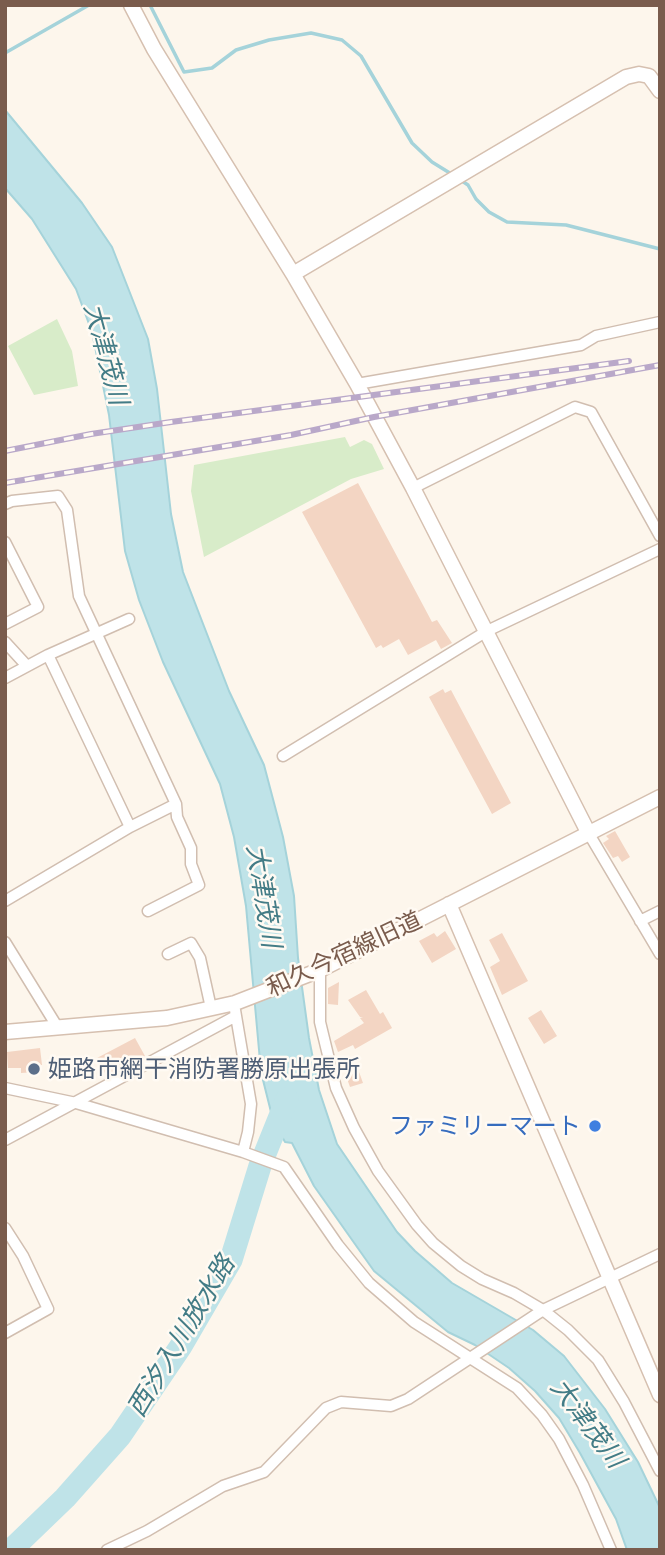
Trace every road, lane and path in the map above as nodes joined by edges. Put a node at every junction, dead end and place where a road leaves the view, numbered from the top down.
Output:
1 (131, 5) edge
2 (660, 91) edge
3 (293, 274) junction
4 (660, 323) edge
5 (357, 384) junction
6 (413, 488) junction
7 (5, 505) edge
8 (660, 536) edge
9 (5, 542) edge
10 (660, 549) edge
11 (129, 620) dead end
12 (5, 624) edge
13 (487, 631) junction
14 (99, 634) junction
15 (5, 642) edge
16 (48, 655) junction
17 (27, 666) junction
18 (5, 678) edge
19 (282, 756) dead end
20 (660, 797) edge
21 (176, 804) junction
22 (130, 827) junction
23 (589, 835) junction
24 (5, 901) edge
25 (449, 904) junction
26 (148, 911) dead end
27 (660, 911) edge
28 (640, 921) junction
29 (5, 942) edge
30 (168, 954) dead end
31 (660, 954) edge
32 (320, 970) junction
33 (211, 1008) junction
34 (235, 1009) junction
35 (58, 1028) junction
36 (5, 1032) edge
37 (5, 1088) edge
38 (76, 1103) junction
39 (5, 1140) edge
40 (243, 1152) junction
41 (5, 1228) edge
42 (10, 1249) edge
43 (660, 1254) edge
44 (609, 1278) junction
45 (543, 1310) junction
46 (5, 1333) edge
47 (467, 1358) junction
48 (660, 1395) edge
49 (660, 1471) edge
50 (107, 1550) edge
51 (611, 1550) edge

1 - 3 street
2 - 3 street
3 - 5 street
4 - 5 street
5 - 6 street
6 - 8 street
6 - 13 street
7 - 14 street
9 - 12 street
10 - 13 street
11 - 14 street
13 - 19 street
13 - 23 street
14 - 16 street
14 - 21 street
15 - 17 street
16 - 17 street
16 - 22 street
17 - 18 street
20 - 23 street, 和久今宿線旧道
21 - 22 street
21 - 26 street
22 - 24 street
23 - 25 street, 和久今宿線旧道
23 - 28 street
25 - 32 street, 和久今宿線旧道
25 - 44 street
27 - 28 street
28 - 31 street
29 - 35 street
30 - 33 street
32 - 34 street, 和久今宿線旧道
32 - 45 street
33 - 34 street, 和久今宿線旧道
33 - 35 street, 和久今宿線旧道
34 - 38 street
34 - 40 street
35 - 36 street, 和久今宿線旧道
37 - 38 street
38 - 39 street
38 - 40 street
40 - 47 street
41 - 42 street
42 - 46 street
43 - 44 street
44 - 45 street
44 - 48 street
45 - 47 street
45 - 49 street
47 - 50 street
47 - 51 street

